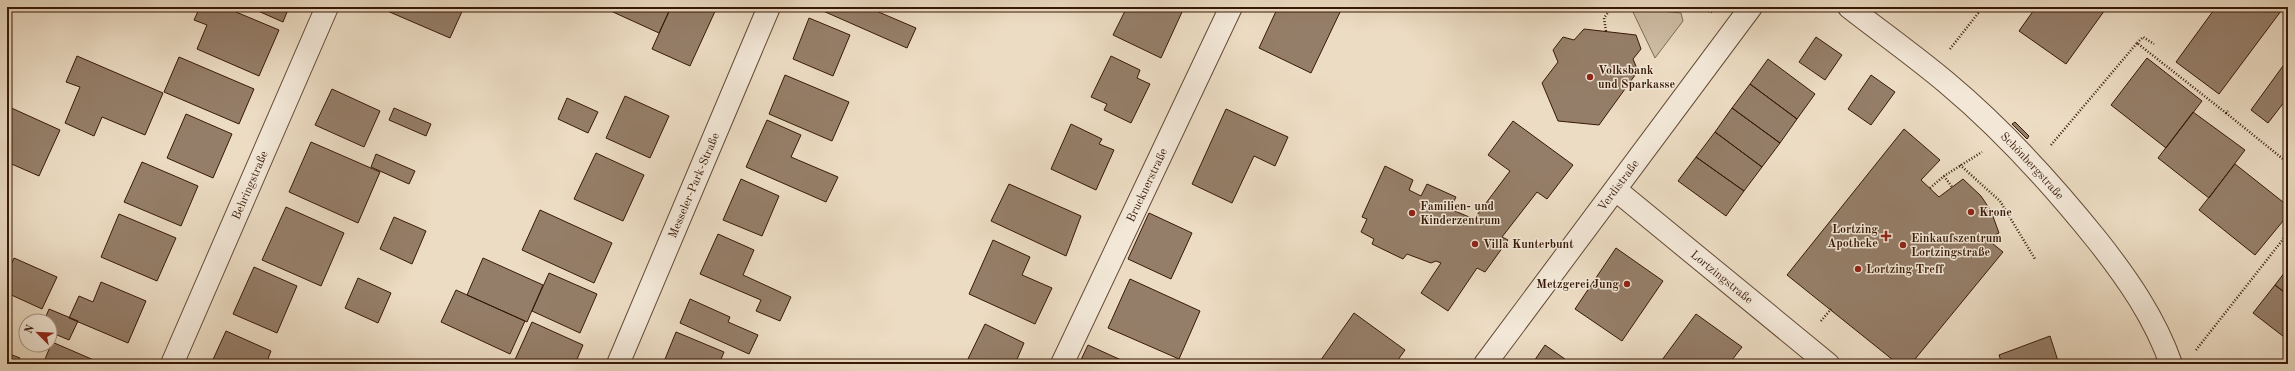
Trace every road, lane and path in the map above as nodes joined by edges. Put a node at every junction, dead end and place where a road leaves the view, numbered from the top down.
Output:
1 (327, 7) edge
2 (769, 7) edge
3 (1231, 7) edge
4 (1612, 7) edge
5 (1751, 7) edge
6 (1848, 7) edge
7 (1983, 7) edge
8 (1606, 31) dead end
9 (2137, 43) junction
10 (2154, 44) dead end
11 (1932, 72) junction
12 (2005, 139) junction
13 (2048, 149) dead end
14 (2288, 163) edge
15 (1960, 165) junction
16 (1944, 176) junction
17 (1952, 187) dead end
18 (1930, 188) dead end
19 (1616, 190) junction
20 (2288, 233) edge
21 (2035, 258) dead end
22 (2196, 350) dead end
23 (172, 364) edge
24 (618, 364) edge
25 (1062, 364) edge
26 (1485, 364) edge
27 (1828, 364) edge
28 (2171, 364) edge

1 - 23 street, Behringstraße
2 - 24 street, Messeler-Park-Straße
3 - 25 street, Brucknerstraße
4 - 8 path
5 - 19 street, Verdistraße
6 - 11 street, Schönbergstraße
7 - 11 path
9 - 10 path
9 - 13 path
9 - 14 path
11 - 12 street, Schönbergstraße
12 - 15 path
12 - 28 street, Schönbergstraße
15 - 16 path
15 - 21 path
16 - 17 path
16 - 18 path
19 - 26 street, Verdistraße
19 - 27 street, Lortzingstraße
20 - 22 path

